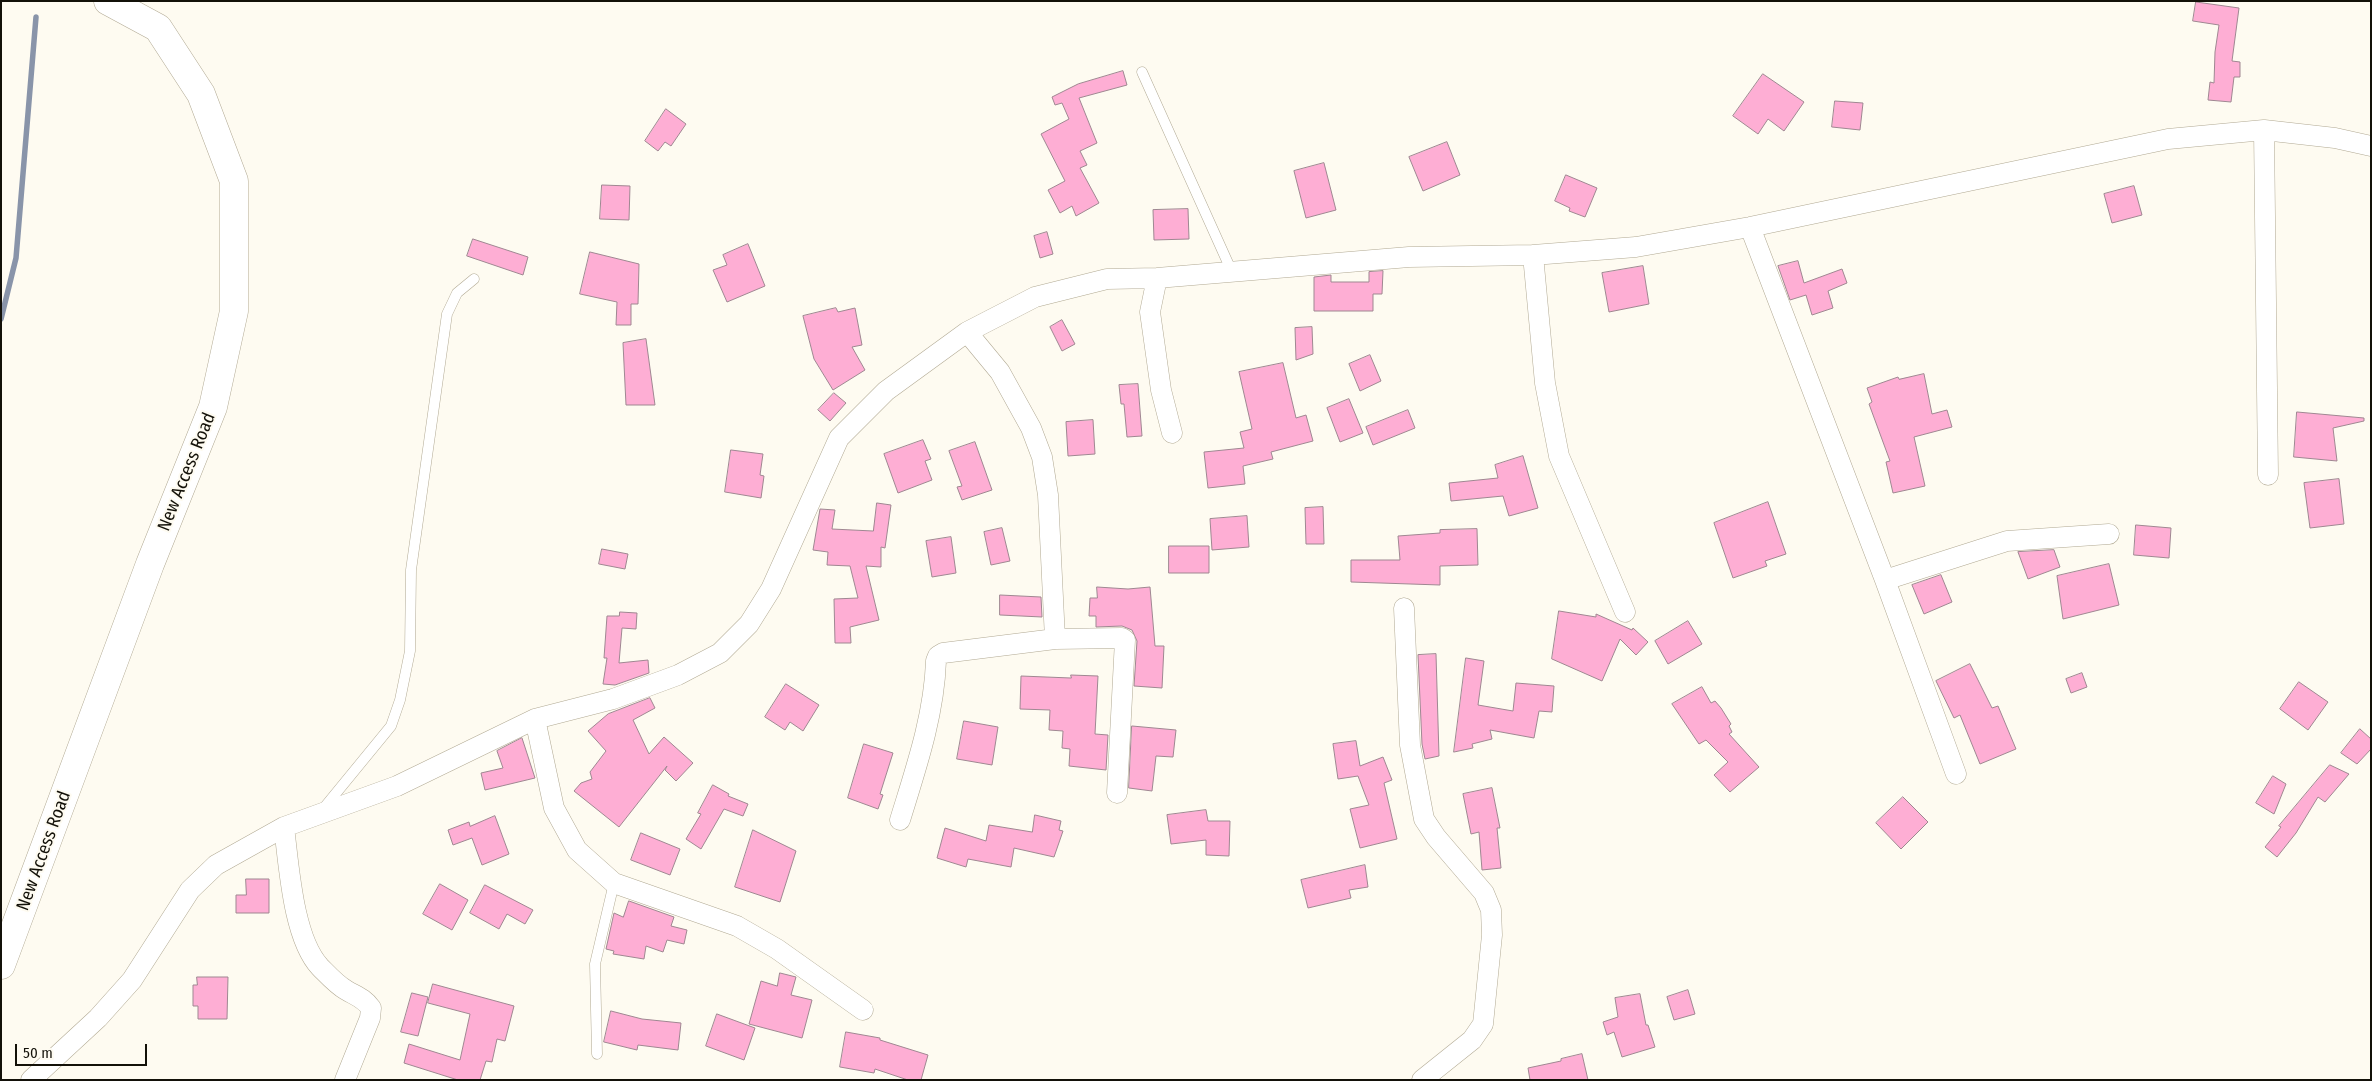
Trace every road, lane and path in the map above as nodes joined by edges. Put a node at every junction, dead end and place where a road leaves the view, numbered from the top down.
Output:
1 (108, 1) edge
2 (1142, 72) dead end
3 (2264, 130) junction
4 (2371, 146) edge
5 (1750, 227) junction
6 (1533, 255) junction
7 (1232, 272) junction
8 (1157, 278) junction
9 (474, 279) dead end
10 (967, 332) junction
11 (1172, 433) dead end
12 (2268, 475) dead end
13 (2109, 534) dead end
14 (1885, 580) junction
15 (1404, 608) dead end
16 (1625, 612) dead end
17 (1055, 639) junction
18 (535, 719) junction
19 (1956, 774) dead end
20 (1117, 793) dead end
21 (321, 812) junction
22 (900, 820) dead end
23 (284, 827) junction
24 (614, 884) junction
25 (1, 964) edge
26 (863, 1010) dead end
27 (597, 1054) dead end
28 (31, 1080) edge
29 (345, 1080) edge
30 (1422, 1080) edge

1 - 25 main road, New Access Road
2 - 7 lane
3 - 4 street
3 - 5 street
3 - 12 street
5 - 6 street
5 - 14 street
6 - 7 street
6 - 16 street
7 - 8 street
8 - 10 street
8 - 11 street
9 - 21 lane
10 - 17 street
10 - 18 street
13 - 14 street
14 - 19 street
15 - 30 street
17 - 20 street
17 - 22 street
18 - 21 street
18 - 24 street
21 - 23 street
23 - 28 street
23 - 29 street
24 - 26 street
24 - 27 lane

